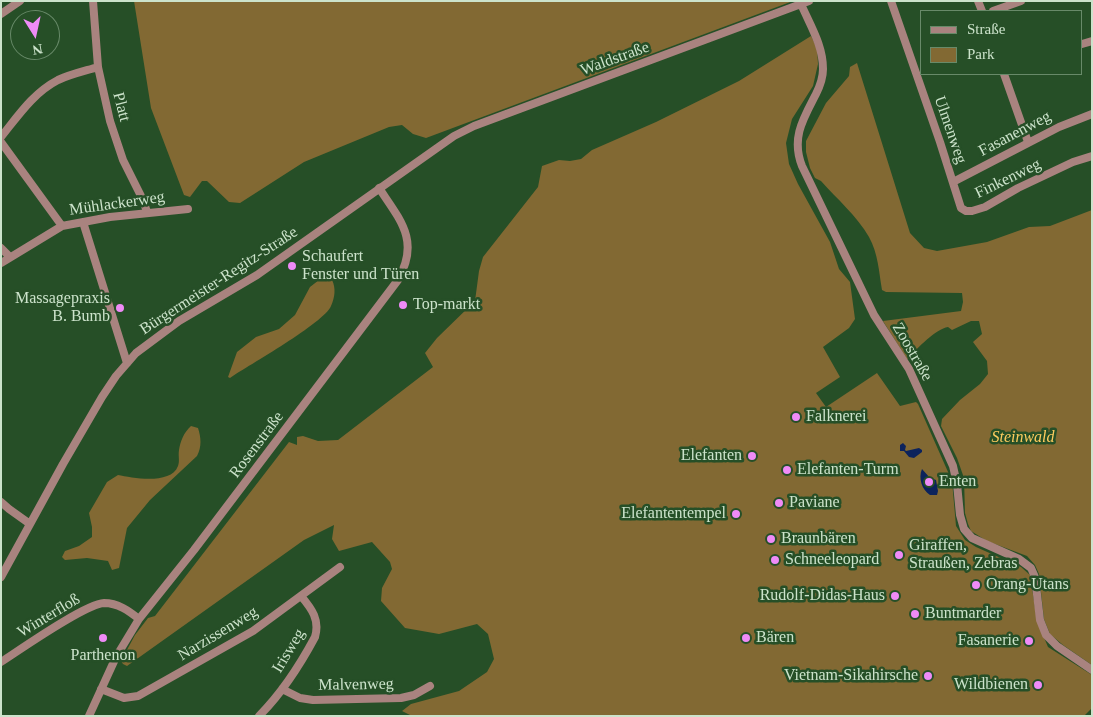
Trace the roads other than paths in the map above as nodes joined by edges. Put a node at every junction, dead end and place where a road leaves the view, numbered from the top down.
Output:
1 (20, 1) edge
2 (93, 1) edge
3 (809, 1) edge
4 (891, 1) edge
5 (1020, 1) edge
6 (800, 4) junction
7 (996, 10) edge
8 (1, 14) edge
9 (98, 66) junction
10 (1004, 75) edge
11 (1092, 114) edge
12 (1, 138) edge
13 (1, 142) edge
14 (1028, 142) junction
15 (433, 149) joint
16 (1092, 156) edge
17 (953, 182) junction
18 (379, 188) junction
19 (188, 209) dead end
20 (147, 212) junction
21 (82, 222) junction
22 (62, 226) junction
23 (1, 248) edge
24 (10, 257) junction
25 (1, 263) edge
26 (127, 363) junction
27 (1, 502) edge
28 (30, 524) junction
29 (340, 567) dead end
30 (1, 577) edge
31 (301, 596) junction
32 (139, 618) junction
33 (1, 662) edge
34 (1092, 670) edge
35 (430, 686) dead end
36 (101, 689) junction
37 (282, 689) junction
38 (89, 716) edge
39 (259, 716) edge

1 - 8 street
2 - 9 street, Platt
3 - 6 street, Waldstraße
4 - 17 street, Ulmenweg
5 - 7 street
6 - 15 street, Waldstraße
6 - 34 street, Zoostraße
9 - 12 street
9 - 20 street, Platt
10 - 14 street
11 - 14 street, Fasanenweg
13 - 22 street
14 - 17 street, Fasanenweg
15 - 18 street, Bürgermeister-Regitz-Straße
16 - 17 street, Finkenweg
18 - 26 street, Bürgermeister-Regitz-Straße
18 - 32 street, Rosenstraße
19 - 20 street, Mühlackerweg
20 - 21 street, Mühlackerweg
21 - 22 street, Mühlackerweg
21 - 26 street
22 - 24 street, Mühlackerweg
23 - 24 street
24 - 25 street, Mühlackerweg
26 - 28 street, Bürgermeister-Regitz-Straße
27 - 28 street
28 - 30 street, Bürgermeister-Regitz-Straße
29 - 31 street, Narzissenweg
31 - 36 street, Narzissenweg
31 - 37 street, Irisweg
32 - 33 street, Winterfloß
32 - 36 street, Rosenstraße
35 - 37 street, Malvenweg
36 - 38 street, Rosenstraße
37 - 39 street, Irisweg

